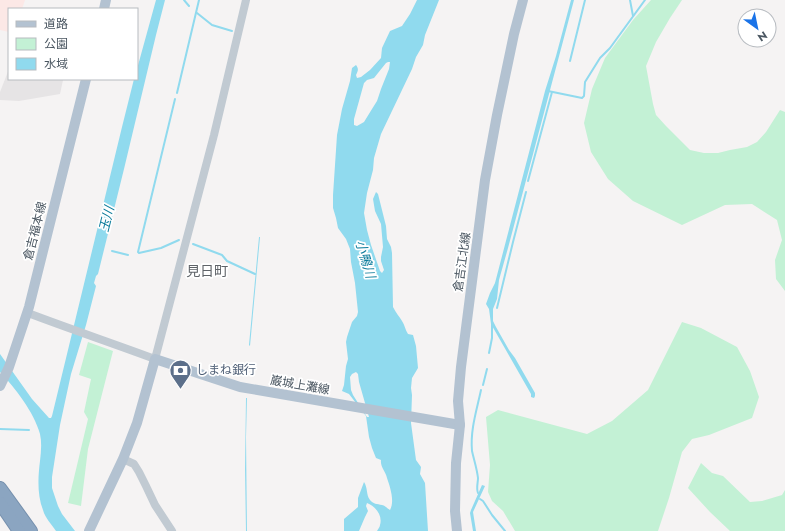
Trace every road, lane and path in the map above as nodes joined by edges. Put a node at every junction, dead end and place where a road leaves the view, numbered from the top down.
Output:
1 (246, 0) edge
2 (523, 0) edge
3 (86, 80) edge
4 (28, 313) junction
5 (155, 359) junction
6 (1, 384) edge
7 (460, 425) junction
8 (123, 459) junction
9 (0, 488) edge
10 (0, 503) edge
11 (19, 531) edge
12 (31, 531) edge
13 (89, 531) edge
14 (172, 531) edge
15 (457, 531) edge

1 - 5 street
2 - 7 main road, 倉吉江北線
3 - 4 main road, 倉吉福本線
4 - 5 street
4 - 6 main road, 倉吉福本線
5 - 7 main road, 巌城上灘線
5 - 8 main road
7 - 15 main road, 倉吉江北線
8 - 13 main road
8 - 14 street
9 - 12 highway
10 - 11 highway

